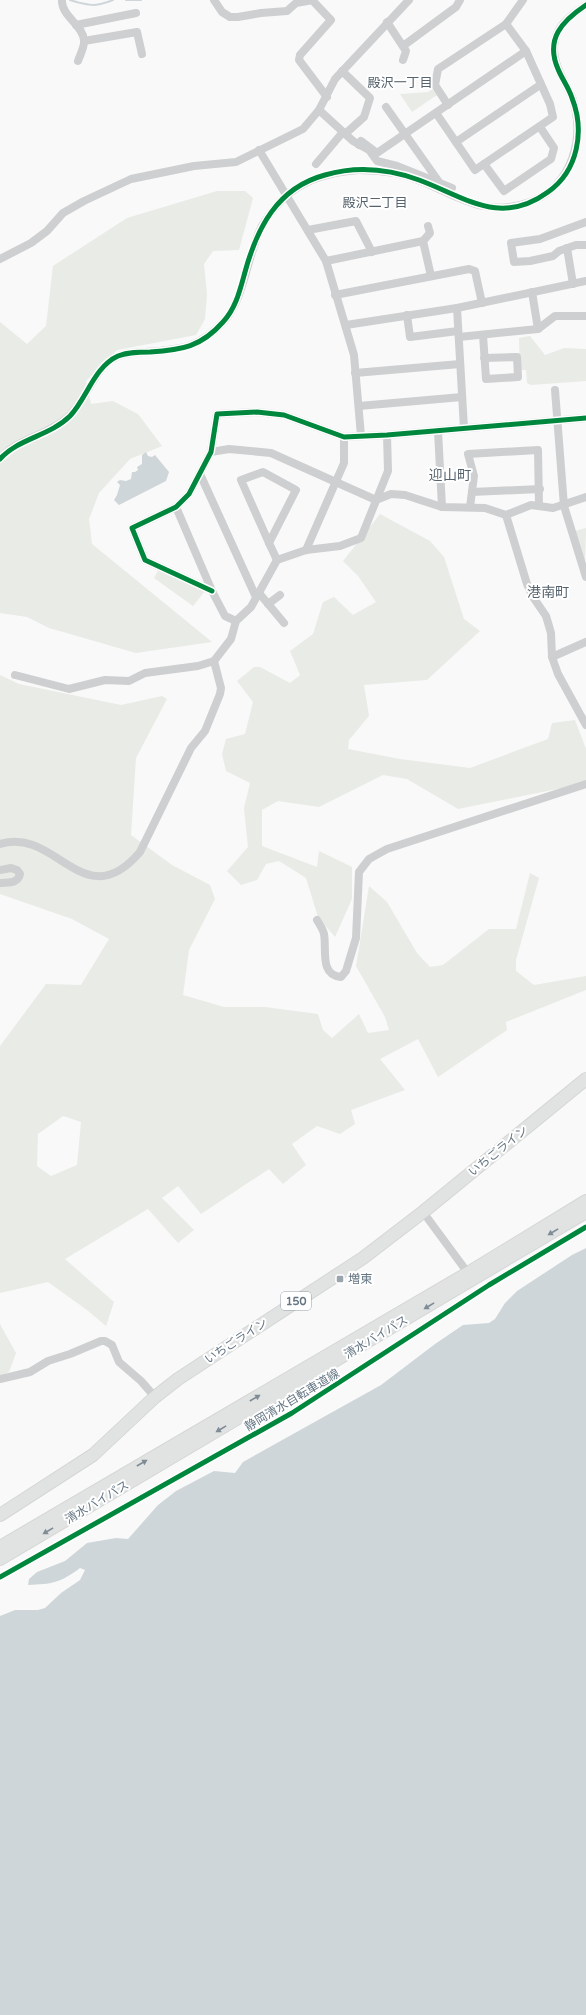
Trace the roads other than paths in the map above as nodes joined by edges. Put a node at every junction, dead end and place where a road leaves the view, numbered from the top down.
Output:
1 (62, 0) edge
2 (214, 0) edge
3 (313, 0) edge
4 (409, 0) edge
5 (460, 0) edge
6 (523, 0) edge
7 (586, 5) edge
8 (136, 13) dead end
9 (387, 22) junction
10 (506, 24) junction
11 (76, 25) junction
12 (84, 41) junction
13 (403, 46) junction
14 (526, 51) junction
15 (142, 54) dead end
16 (403, 60) dead end
17 (78, 61) dead end
18 (342, 71) junction
19 (540, 85) junction
20 (327, 97) junction
21 (448, 105) junction
22 (386, 107) dead end
23 (319, 110) junction
24 (436, 113) junction
25 (540, 127) junction
26 (344, 133) junction
27 (405, 134) junction
28 (456, 142) junction
29 (359, 145) junction
30 (259, 150) junction
31 (316, 164) dead end
32 (484, 164) junction
33 (439, 182) junction
34 (452, 188) dead end
35 (586, 223) edge
36 (428, 226) dead end
37 (308, 230) junction
38 (423, 241) junction
39 (586, 245) edge
40 (567, 248) junction
41 (372, 252) junction
42 (0, 259) edge
43 (326, 261) junction
44 (431, 276) junction
45 (586, 281) edge
46 (573, 284) junction
47 (532, 292) junction
48 (336, 295) junction
49 (482, 303) junction
50 (457, 308) junction
51 (408, 315) junction
52 (586, 316) edge
53 (346, 325) junction
54 (538, 329) junction
55 (459, 334) junction
56 (483, 335) junction
57 (484, 358) junction
58 (460, 364) junction
59 (355, 373) junction
60 (555, 390) dead end
61 (462, 397) junction
62 (359, 406) junction
63 (586, 418) edge
64 (557, 420) junction
65 (464, 428) junction
66 (438, 431) junction
67 (387, 435) junction
68 (360, 436) junction
69 (344, 437) junction
70 (211, 452) junction
71 (0, 459) edge
72 (200, 474) junction
73 (335, 481) junction
74 (540, 488) junction
75 (472, 492) junction
76 (586, 497) edge
77 (376, 500) junction
78 (540, 504) junction
79 (564, 506) junction
80 (176, 507) junction
81 (442, 507) junction
82 (470, 507) junction
83 (506, 515) junction
84 (269, 544) junction
85 (306, 550) junction
86 (277, 560) junction
87 (586, 577) edge
88 (212, 591) junction
89 (257, 595) junction
90 (280, 595) dead end
91 (268, 604) junction
92 (236, 621) junction
93 (284, 623) dead end
94 (586, 642) edge
95 (552, 657) junction
96 (214, 661) junction
97 (15, 675) dead end
98 (586, 726) edge
99 (586, 784) edge
100 (0, 844) edge
101 (0, 870) edge
102 (0, 883) edge
103 (317, 920) dead end
104 (586, 1079) edge
105 (586, 1201) edge
106 (423, 1212) junction
107 (586, 1212) edge
108 (508, 1260) junction
109 (468, 1273) junction
110 (0, 1379) edge
111 (155, 1397) junction
112 (0, 1515) edge
113 (0, 1546) edge
114 (0, 1559) edge

1 - 11 street
2 - 3 street
3 - 20 street
4 - 9 street
5 - 13 street
6 - 10 street
7 - 71 street, bridge
8 - 11 street
9 - 13 street
9 - 18 street
10 - 14 street
10 - 21 street
11 - 12 street
12 - 15 street
12 - 17 street
13 - 16 street
14 - 19 street
14 - 21 street
18 - 20 street
18 - 26 street
19 - 25 street
19 - 28 street
20 - 23 street
21 - 24 street
22 - 27 street
23 - 26 street
23 - 30 street
24 - 27 street
24 - 28 street
25 - 32 street
25 - 32 street
26 - 29 street
26 - 31 street
27 - 29 street
27 - 33 street
28 - 32 street
29 - 33 street
30 - 37 street
30 - 42 street
33 - 34 street
35 - 40 street
36 - 38 street
37 - 41 street
37 - 43 street
38 - 41 street
38 - 44 street
39 - 40 street
40 - 46 street
41 - 43 street
43 - 48 street
44 - 48 street
44 - 49 street
45 - 46 street
46 - 47 street
47 - 49 street
47 - 54 street
48 - 53 street
49 - 50 street
50 - 51 street
50 - 55 street
51 - 53 street
51 - 55 street
52 - 54 street
53 - 59 street
54 - 56 street
55 - 56 street
55 - 58 street
56 - 57 street
57 - 57 street
58 - 59 street
58 - 61 street
59 - 62 street
60 - 64 street
61 - 62 street
61 - 65 street
62 - 68 street
63 - 64 street
64 - 65 street
64 - 79 street
65 - 66 street
66 - 67 street
66 - 81 street
67 - 68 street
67 - 77 street
68 - 69 street
69 - 70 street
69 - 73 street
70 - 72 street
70 - 73 street
72 - 80 street
72 - 89 street
73 - 77 street
73 - 85 street
74 - 75 street
74 - 75 street
74 - 78 street
75 - 82 street
76 - 79 street
77 - 81 street
77 - 85 street
78 - 79 street
78 - 83 street
79 - 87 street
80 - 88 street
80 - 88 street
81 - 82 street
82 - 83 street
83 - 95 street
84 - 84 street
84 - 86 street
85 - 86 street
86 - 89 street
88 - 92 street
89 - 91 street
89 - 92 street
90 - 91 street
91 - 93 street
92 - 96 street
94 - 95 street
95 - 98 street
96 - 97 street
96 - 100 street
99 - 103 street
101 - 102 street
104 - 106 highway, いちごライン / 150
105 - 109 highway, 清水バイパス
106 - 109 street
106 - 111 highway, いちごライン / 150
107 -> 108 highway, 清水バイパス
108 - 109 highway
108 -> 114 highway, 清水バイパス
113 -> 109 highway, 清水バイパス
110 - 111 street
111 - 112 highway, いちごライン / 150

